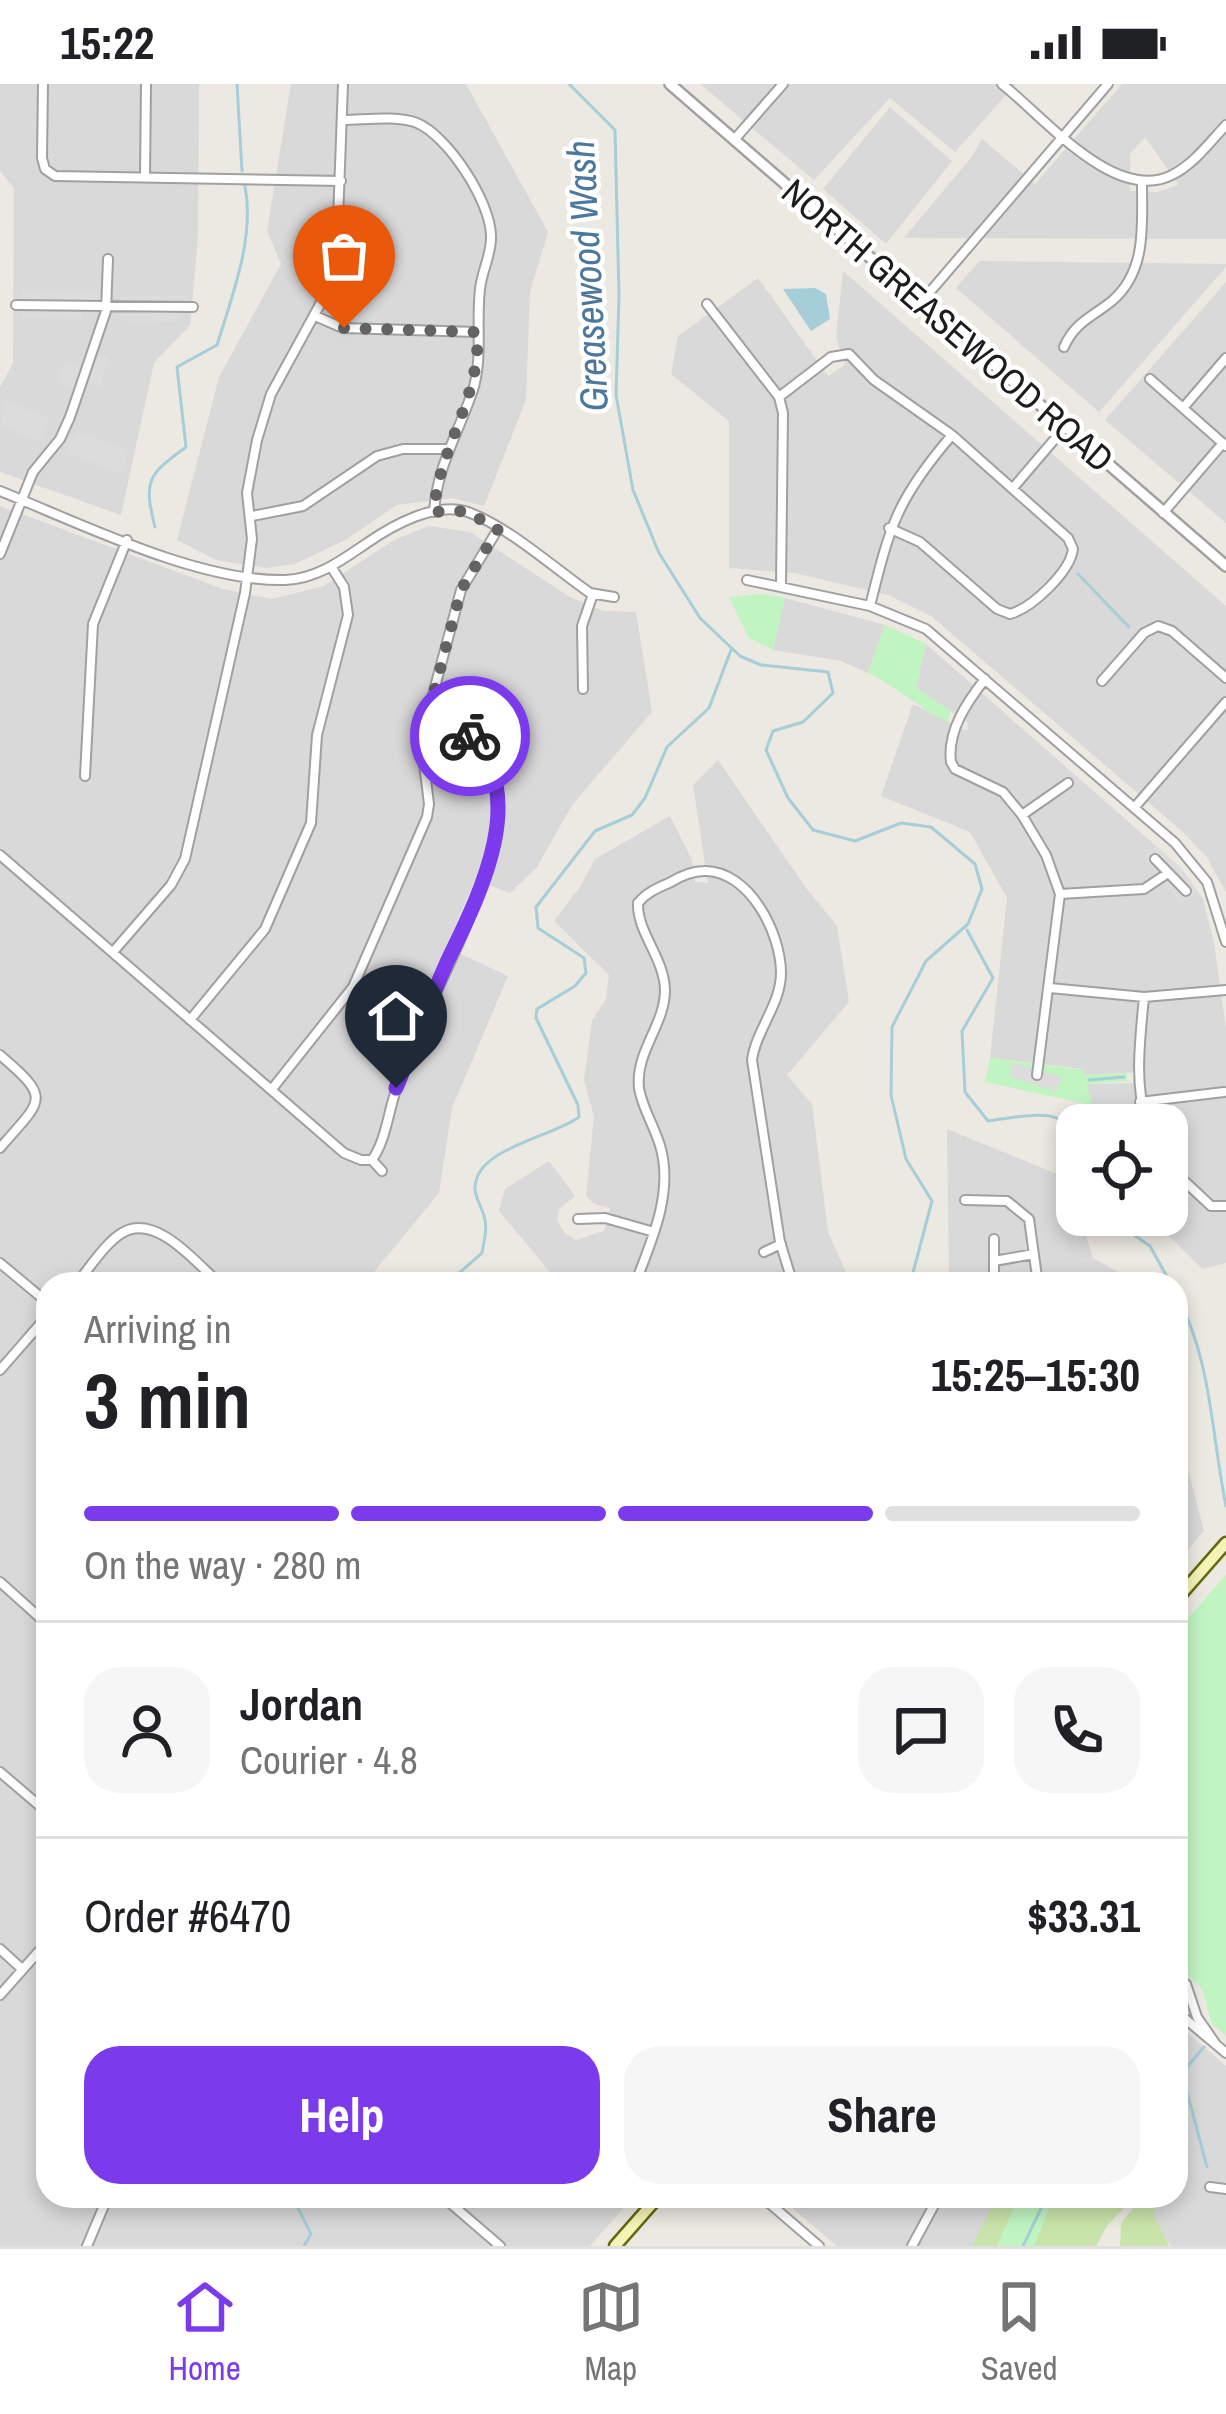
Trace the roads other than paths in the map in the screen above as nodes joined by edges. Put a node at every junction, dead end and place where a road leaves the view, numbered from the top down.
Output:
1 (44, 84) edge
2 (146, 84) edge
3 (343, 84) edge
4 (670, 84) edge
5 (783, 84) edge
6 (1002, 84) edge
7 (1108, 84) edge
8 (343, 120) junction
9 (1226, 125) edge
10 (1063, 135) junction
11 (734, 140) junction
12 (145, 177) junction
13 (341, 181) junction
14 (1142, 183) junction
15 (108, 259) dead end
16 (923, 300) junction
17 (706, 304) dead end
18 (16, 305) dead end
19 (194, 307) dead end
20 (106, 308) junction
21 (315, 316) junction
22 (477, 332) junction
23 (1064, 347) dead end
24 (1226, 358) edge
25 (1150, 379) dead end
26 (779, 397) junction
27 (1183, 408) junction
28 (1065, 427) junction
29 (952, 434) junction
30 (1225, 444) edge
31 (448, 449) junction
32 (1013, 488) junction
33 (0, 491) edge
34 (22, 500) junction
35 (434, 512) junction
36 (1163, 513) junction
37 (252, 516) junction
38 (889, 528) junction
39 (498, 529) junction
40 (127, 540) junction
41 (0, 554) edge
42 (1226, 566) edge
43 (332, 567) junction
44 (246, 580) junction
45 (747, 580) dead end
46 (781, 585) junction
47 (593, 594) junction
48 (614, 597) dead end
49 (871, 607) junction
50 (1226, 678) edge
51 (985, 679) junction
52 (1102, 681) dead end
53 (583, 689) dead end
54 (1226, 702) edge
55 (427, 719) junction
56 (86, 776) dead end
57 (1068, 783) dead end
58 (1134, 808) junction
59 (1022, 815) junction
60 (0, 855) edge
61 (1155, 859) dead end
62 (1168, 872) junction
63 (1186, 891) dead end
64 (1060, 893) junction
65 (1226, 941) edge
66 (113, 952) junction
67 (1050, 988) junction
68 (1226, 990) edge
69 (1144, 997) junction
70 (190, 1020) junction
71 (0, 1055) edge
72 (1037, 1075) dead end
73 (272, 1089) junction
74 (1224, 1092) edge
75 (1140, 1102) joint
76 (0, 1148) edge
77 (372, 1160) junction
78 (382, 1171) dead end
79 (1188, 1185) edge
80 (965, 1200) dead end
81 (1226, 1206) edge
82 (578, 1219) dead end
83 (655, 1232) junction
84 (994, 1240) dead end
85 (781, 1244) junction
86 (764, 1252) dead end
87 (1034, 1254) junction
88 (994, 1261) junction
89 (0, 1262) edge
90 (87, 1272) edge
91 (206, 1272) edge
92 (640, 1272) edge
93 (790, 1272) edge
94 (994, 1272) edge
95 (1037, 1272) edge
96 (36, 1294) edge
97 (36, 1329) edge
98 (0, 1370) edge
99 (1226, 1543) edge
100 (0, 1582) edge
101 (1188, 1586) edge
102 (36, 1614) edge
103 (0, 1772) edge
104 (36, 1804) edge
105 (0, 1949) edge
106 (36, 1954) edge
107 (22, 1969) junction
108 (1188, 1991) edge
109 (0, 1995) edge
110 (1188, 2021) edge
111 (1214, 2043) junction
112 (1226, 2053) edge
113 (1210, 2187) dead end
114 (1226, 2189) edge
115 (103, 2208) edge
116 (456, 2208) edge
117 (648, 2208) edge
118 (774, 2208) edge
119 (933, 2208) edge
120 (87, 2246) edge
121 (500, 2246) edge
122 (615, 2246) edge
123 (819, 2246) edge
124 (912, 2246) edge

1 - 12 street
2 - 12 street
3 - 8 street
4 - 11 street, NORTH GREASEWOOD ROAD
5 - 11 street
6 - 10 street
7 - 10 street
8 - 13 street
8 - 22 street
9 - 14 street
10 - 14 street
10 - 16 street
11 - 16 street, NORTH GREASEWOOD ROAD
12 - 13 street
13 - 21 street
14 - 23 street
15 - 20 street
16 - 28 street, NORTH GREASEWOOD ROAD
17 - 26 street
18 - 20 street
19 - 20 street
20 - 34 street
21 - 22 street
21 - 37 street
22 - 31 street
24 - 27 street
25 - 27 street
26 - 29 street
26 - 46 street
27 - 30 street
28 - 32 street
28 - 36 street, NORTH GREASEWOOD ROAD
29 - 32 street
29 - 38 street
30 - 36 street
31 - 35 street
31 - 37 street
32 - 38 street
33 - 34 street
34 - 40 street
34 - 41 street
35 - 39 street
35 - 43 street
36 - 42 street, NORTH GREASEWOOD ROAD
37 - 44 street
38 - 49 street
39 - 47 street
39 - 55 street
40 - 44 street
40 - 56 street
43 - 44 street
43 - 70 street
44 - 66 street
45 - 46 street
46 - 49 street
47 - 48 street
47 - 53 street
49 - 51 street
50 - 52 street
51 - 58 street
51 - 59 street
54 - 58 street
55 - 73 street
55 - 77 street
57 - 59 street
58 - 65 street
59 - 64 street
60 - 66 street
61 - 62 street
62 - 63 street
62 - 64 street
64 - 67 street
66 - 70 street
67 - 69 street
67 - 72 street
68 - 69 street
69 - 75 street
70 - 73 street
71 - 76 street
73 - 77 street
74 - 75 street
77 - 78 street
79 - 81 street
80 - 87 street
82 - 83 street
83 - 85 street
83 - 92 street
84 - 88 street
85 - 86 street
85 - 93 street
87 - 88 street
87 - 95 street
88 - 94 street
89 - 96 street
90 - 91 street
97 - 98 street
99 - 101 main road
100 - 102 street
103 - 104 street
105 - 107 street
106 - 107 street
107 - 109 street
108 - 111 street
110 - 111 street
111 - 112 street
113 - 114 street
115 - 120 street
116 - 121 street
117 - 122 main road
118 - 123 street
119 - 124 street

